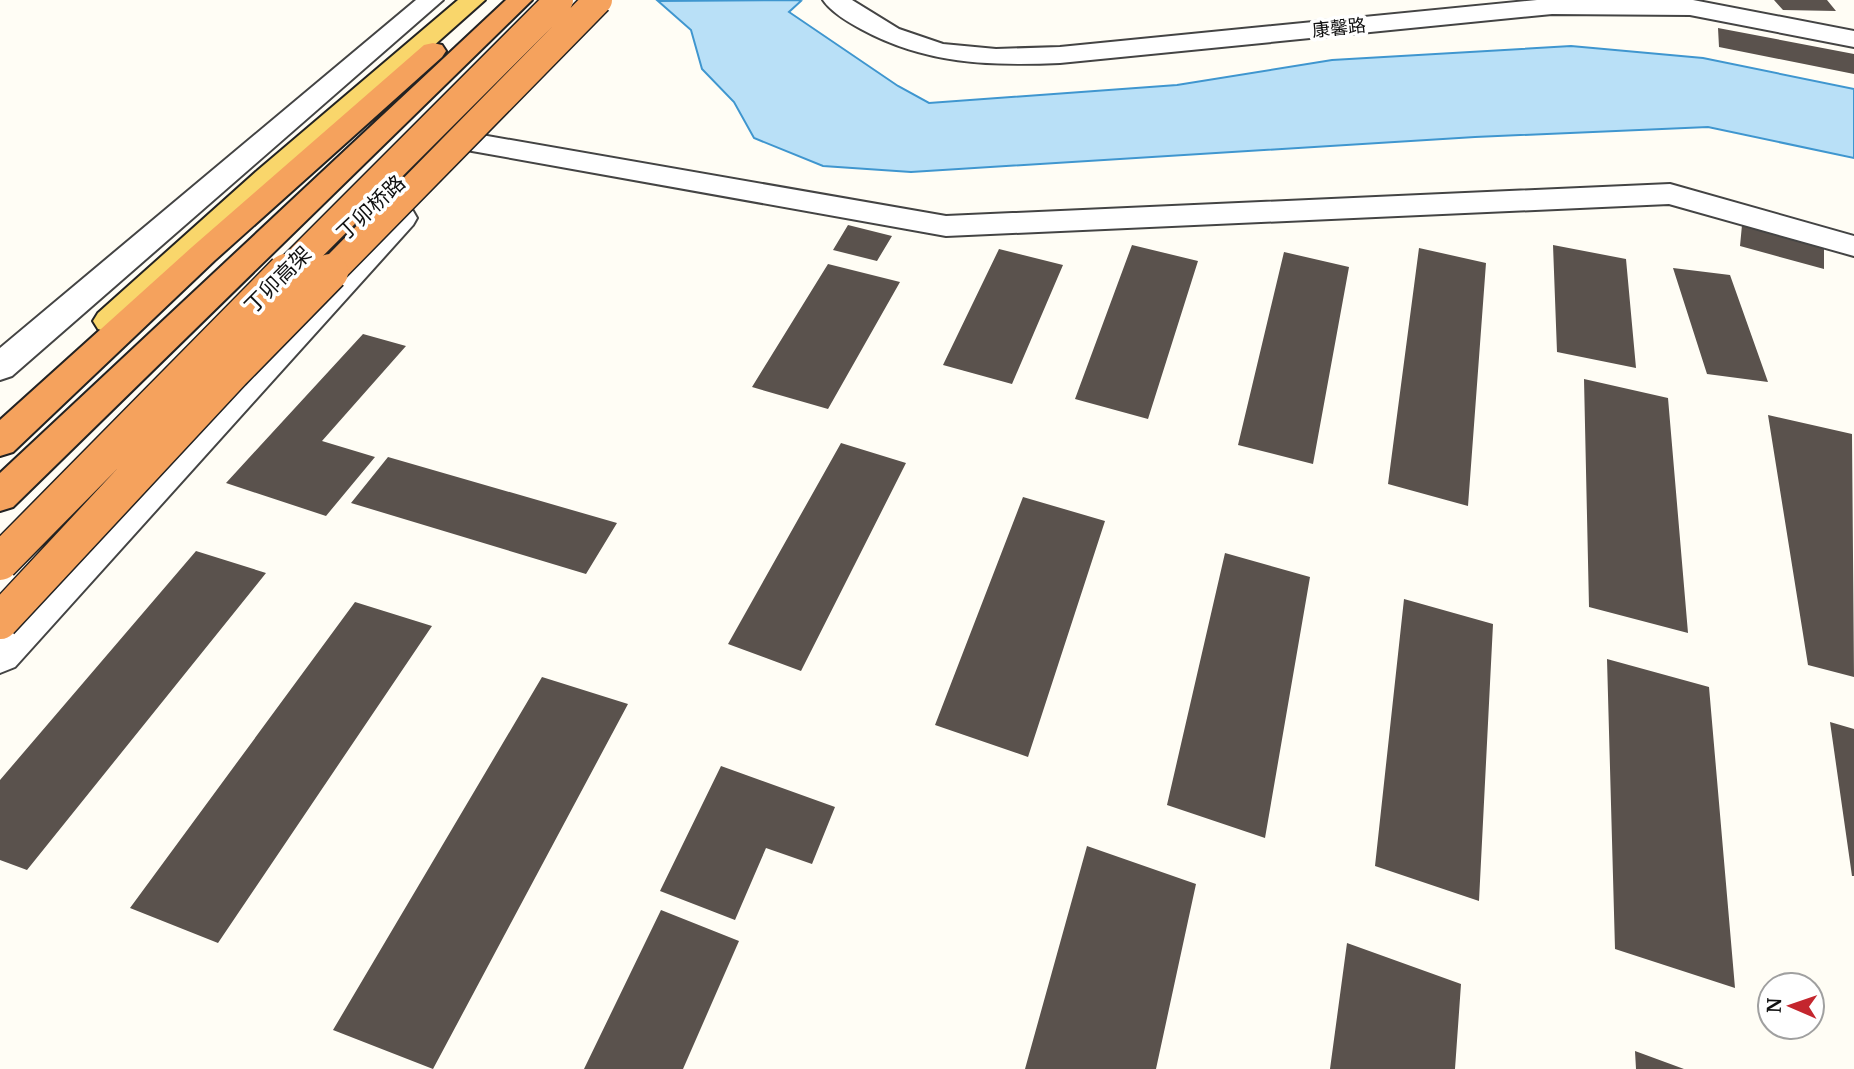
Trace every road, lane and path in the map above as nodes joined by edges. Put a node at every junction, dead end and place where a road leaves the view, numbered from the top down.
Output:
1 (431, 0) edge
2 (473, 0) edge
3 (503, 0) edge
4 (520, 0) edge
5 (559, 0) edge
6 (587, 0) edge
7 (597, 0) edge
8 (614, 0) edge
9 (835, 0) edge
10 (1854, 39) edge
11 (461, 139) junction
12 (1854, 246) edge
13 (0, 367) edge
14 (0, 423) edge
15 (0, 442) edge
16 (0, 496) edge
17 (0, 557) edge
18 (0, 562) edge
19 (0, 621) edge
20 (0, 654) edge

1 - 13 street
2 - 14 main road
3 - 15 highway
4 - 16 highway, 丁卯高架
5 - 18 highway, 丁卯高架, bridge
6 - 11 main road, 丁卯桥路
7 - 19 highway, bridge
8 - 11 street
9 - 10 street, 康馨路
11 - 12 street
11 - 17 main road, 丁卯桥路
11 - 20 street

